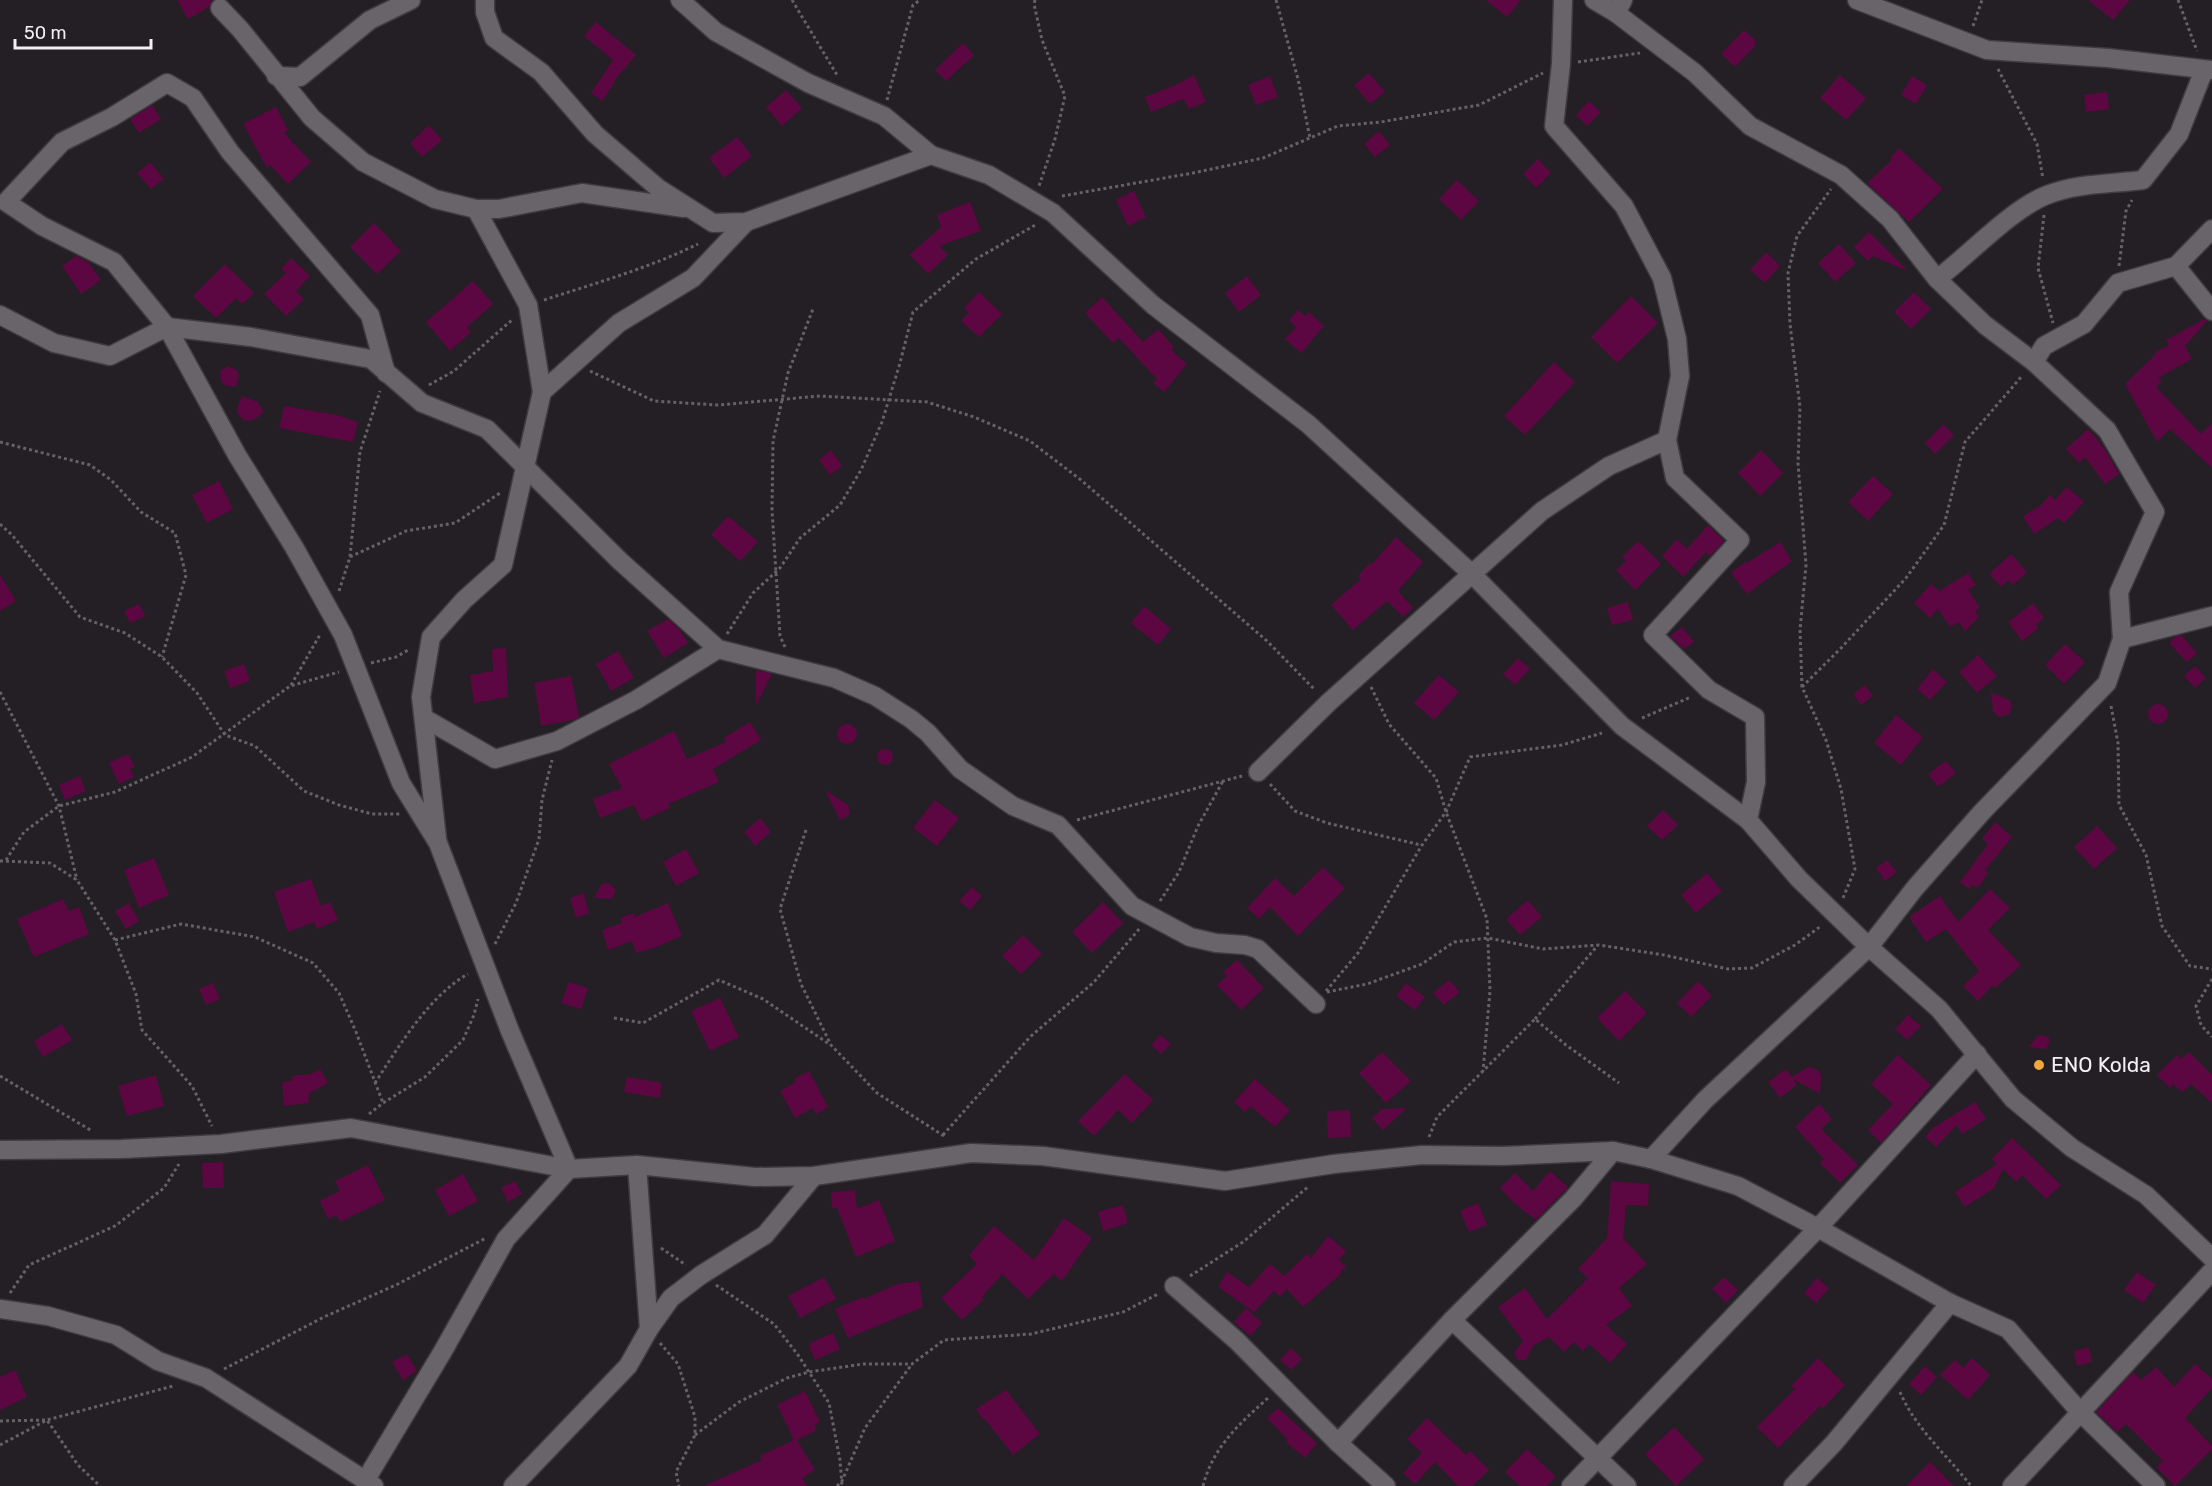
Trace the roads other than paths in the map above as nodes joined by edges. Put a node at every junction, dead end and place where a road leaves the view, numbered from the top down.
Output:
1 (411, 0) edge
2 (485, 0) edge
3 (680, 0) edge
4 (1563, 0) edge
5 (1594, 0) edge
6 (1857, 0) edge
7 (1619, 6) edge
8 (220, 8) dead end
9 (2208, 70) edge
10 (276, 76) junction
11 (931, 154) junction
12 (476, 209) junction
13 (692, 209) junction
14 (746, 222) junction
15 (2212, 229) edge
16 (2176, 266) junction
17 (1937, 279) junction
18 (2212, 311) edge
19 (0, 315) edge
20 (166, 327) junction
21 (2034, 362) junction
22 (386, 373) junction
23 (542, 392) junction
24 (1667, 440) junction
25 (524, 475) junction
26 (1472, 574) junction
27 (2212, 616) edge
28 (2122, 639) junction
29 (718, 649) junction
30 (424, 718) junction
31 (1258, 772) road end
32 (1748, 820) junction
33 (438, 843) junction
34 (1869, 947) junction
35 (1316, 1004) road end
36 (1977, 1054) junction
37 (0, 1150) edge
38 (1613, 1151) junction
39 (1651, 1159) junction
40 (637, 1165) junction
41 (569, 1169) junction
42 (814, 1176) junction
43 (1818, 1228) junction
44 (2212, 1258) edge
45 (2212, 1271) edge
46 (1174, 1286) road end
47 (3, 1303) edge
48 (1950, 1303) junction
49 (1452, 1320) junction
50 (649, 1329) junction
51 (2080, 1412) junction
52 (1338, 1443) junction
53 (1598, 1458) junction
54 (369, 1484) edge
55 (513, 1486) edge
56 (1386, 1486) edge
57 (1570, 1486) edge
58 (1627, 1486) edge
59 (1792, 1486) edge
60 (2012, 1486) edge
61 (2156, 1486) edge

1 - 10 street
2 - 13 street
3 - 11 street
4 - 24 street
5 - 7 street
6 - 9 street
7 - 17 street
8 - 10 street
9 - 17 street
10 - 12 street
11 - 14 street
11 - 26 street
12 - 13 street
12 - 23 street
13 - 14 street
14 - 23 street
15 - 16 street
16 - 18 street
16 - 21 street
17 - 21 street
19 - 20 street
20 - 22 street
20 - 22 street
20 - 33 street
21 - 28 street
22 - 25 street
23 - 25 street
24 - 26 street
24 - 32 street
25 - 29 street
25 - 30 street
26 - 31 street
26 - 32 street
27 - 28 street
28 - 34 street
29 - 30 street
29 - 35 street
30 - 33 street
32 - 34 street
33 - 41 street
34 - 36 street
34 - 39 street
36 - 43 street
36 - 44 street
37 - 41 street
38 - 39 street
38 - 42 street
38 - 49 street
39 - 43 street
40 - 41 street
40 - 42 street
40 - 50 street
41 - 54 street
42 - 50 street
43 - 48 street
43 - 53 street
45 - 51 street
46 - 52 street
47 - 54 street
48 - 51 street
48 - 59 street
49 - 52 street
49 - 53 street
50 - 55 street
51 - 60 street
51 - 61 street
52 - 56 street
53 - 57 street
53 - 58 street

